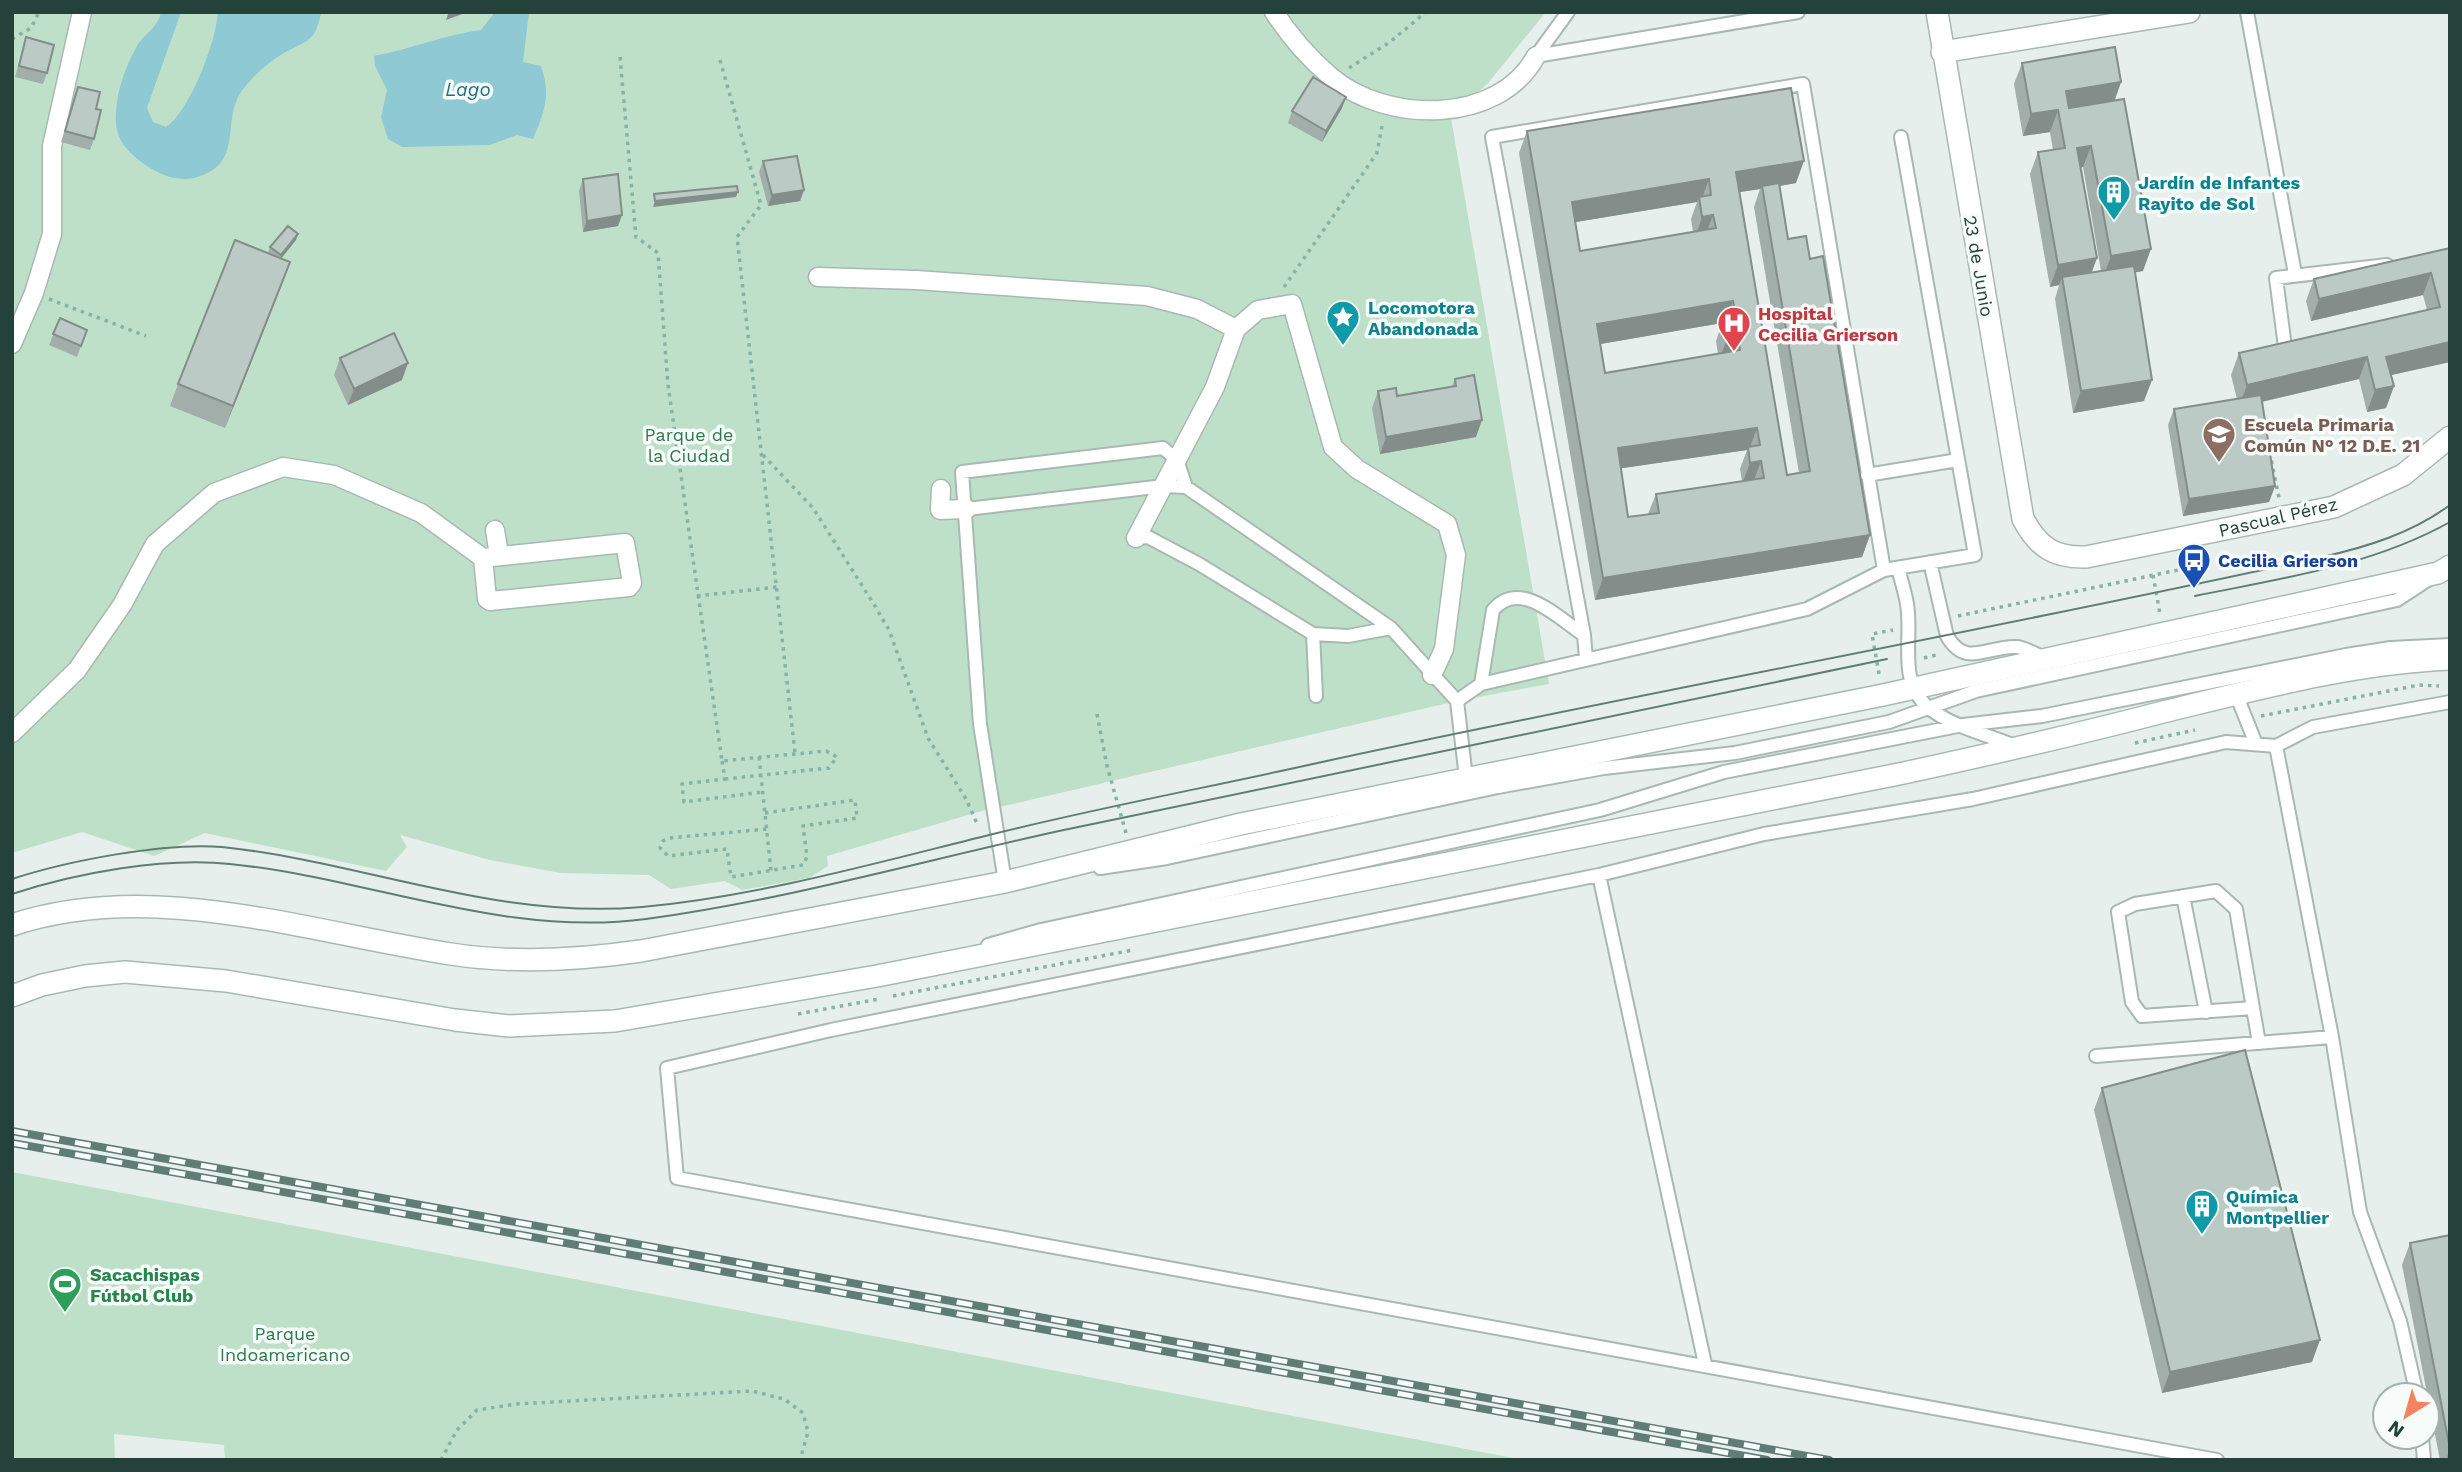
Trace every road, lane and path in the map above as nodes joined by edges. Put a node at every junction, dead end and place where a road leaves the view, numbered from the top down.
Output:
1 (39, 12) edge
2 (82, 12) edge
3 (1274, 12) edge
4 (1426, 12) edge
5 (1568, 12) edge
6 (1798, 12) edge
7 (1937, 12) edge
8 (2189, 12) edge
9 (2247, 12) edge
10 (12, 39) edge
11 (1942, 52) junction
12 (1536, 56) junction
13 (620, 57) dead end
14 (720, 60) dead end
15 (1332, 78) junction
16 (1387, 104) junction
17 (1901, 137) dead end
18 (2398, 263) edge
19 (2295, 274) junction
20 (818, 277) dead end
21 (34, 293) junction
22 (1271, 306) junction
23 (1236, 329) junction
24 (146, 336) dead end
25 (12, 344) edge
26 (2285, 347) edge
27 (2267, 437) edge
28 (2450, 437) edge
29 (762, 453) junction
30 (1177, 460) junction
31 (1958, 460) junction
32 (1867, 475) junction
33 (1164, 486) junction
34 (1186, 487) junction
35 (941, 489) dead end
36 (967, 509) junction
37 (2283, 517) junction
38 (2023, 519) joint
39 (495, 530) dead end
40 (1136, 538) joint
41 (491, 557) junction
42 (1930, 562) junction
43 (1898, 568) junction
44 (2183, 569) dead end
45 (1884, 570) junction
46 (2444, 570) edge
47 (777, 587) junction
48 (696, 596) junction
49 (1943, 620) junction
50 (1391, 628) junction
51 (1313, 634) junction
52 (1584, 635) junction
53 (2450, 645) edge
54 (2046, 658) junction
55 (1586, 659) junction
56 (2450, 659) edge
57 (1432, 675) junction
58 (1481, 684) junction
59 (1914, 688) junction
60 (2236, 694) junction
61 (1316, 696) dead end
62 (1457, 701) junction
63 (2450, 702) edge
64 (1929, 708) junction
65 (1097, 714) dead end
66 (1963, 725) junction
67 (12, 733) edge
68 (2256, 744) junction
69 (2276, 746) junction
70 (2021, 748) junction
71 (795, 753) junction
72 (759, 757) junction
73 (722, 761) junction
74 (761, 776) junction
75 (1466, 778) junction
76 (725, 779) junction
77 (763, 792) junction
78 (765, 813) junction
79 (767, 828) junction
80 (1126, 835) dead end
81 (771, 871) junction
82 (1003, 872) junction
83 (1599, 876) junction
84 (2183, 896) junction
85 (12, 925) edge
86 (877, 976) junction
87 (12, 996) edge
88 (883, 998) dead end
89 (2253, 1009) junction
90 (2206, 1012) junction
91 (798, 1014) dead end
92 (2332, 1037) junction
93 (2259, 1043) junction
94 (2096, 1056) dead end
95 (1705, 1364) junction
96 (2414, 1381) edge
97 (440, 1460) edge
98 (800, 1460) edge
99 (2217, 1460) edge

1 - 10 path
2 - 21 street
3 - 15 street
4 - 15 path
5 - 12 lane
6 - 12 lane
7 - 11 main road, 23 de Junio
8 - 11 main road
9 - 19 lane
11 - 38 main road, 23 de Junio
12 - 16 street
13 - 48 path
14 - 29 path
15 - 16 street
16 - 22 path
17 - 31 lane
18 - 19 lane
19 - 26 lane
20 - 23 street
21 - 24 path
21 - 25 street
22 - 23 street
22 - 57 street
23 - 30 street
27 - 37 path
28 - 37 main road, Pascual Pérez
29 - 47 path
29 - 82 path
30 - 33 street
30 - 34 lane
30 - 36 lane
31 - 32 lane
31 - 42 lane
32 - 45 lane
32 - 52 lane
33 - 34 lane
33 - 36 lane
33 - 40 street
34 - 50 lane
35 - 36 street
36 - 82 lane
37 - 38 main road, Pascual Pérez
39 - 41 street
40 - 51 lane
41 - 41 street
41 - 67 street
42 - 43 lane
42 - 49 lane
43 - 45 lane
43 - 59 lane
44 - 49 path
45 - 55 lane
46 - 54 main road
46 - 64 lane
47 - 48 path
47 - 71 path
48 - 73 path
49 - 54 lane
50 - 51 lane
50 - 57 lane
51 - 61 lane
52 - 55 lane
52 - 58 lane
53 - 66 lane
54 - 59 main road
55 - 58 lane
56 - 60 main road
57 - 62 lane
58 - 62 lane
59 - 64 lane
59 - 75 main road
60 - 68 lane
60 - 70 main road
62 - 75 lane
63 - 69 lane
64 - 66 lane
64 - 82 lane
65 - 80 path
66 - 70 lane
66 - 86 lane
68 - 69 lane
68 - 83 lane
69 - 92 lane
70 - 86 main road
71 - 72 path
71 - 74 path
72 - 73 path
72 - 74 path
73 - 76 path
74 - 76 path
74 - 77 path
75 - 82 main road
76 - 77 path
77 - 78 path
78 - 79 path
78 - 81 path
79 - 81 path
79 - 81 path
82 - 85 main road
83 - 95 lane
83 - 95 lane
84 - 89 lane
84 - 90 lane
84 - 90 lane
86 - 87 main road
88 - 91 path
89 - 90 lane
89 - 93 lane
92 - 93 lane
92 - 96 lane
93 - 94 lane
95 - 99 lane
97 - 98 path

